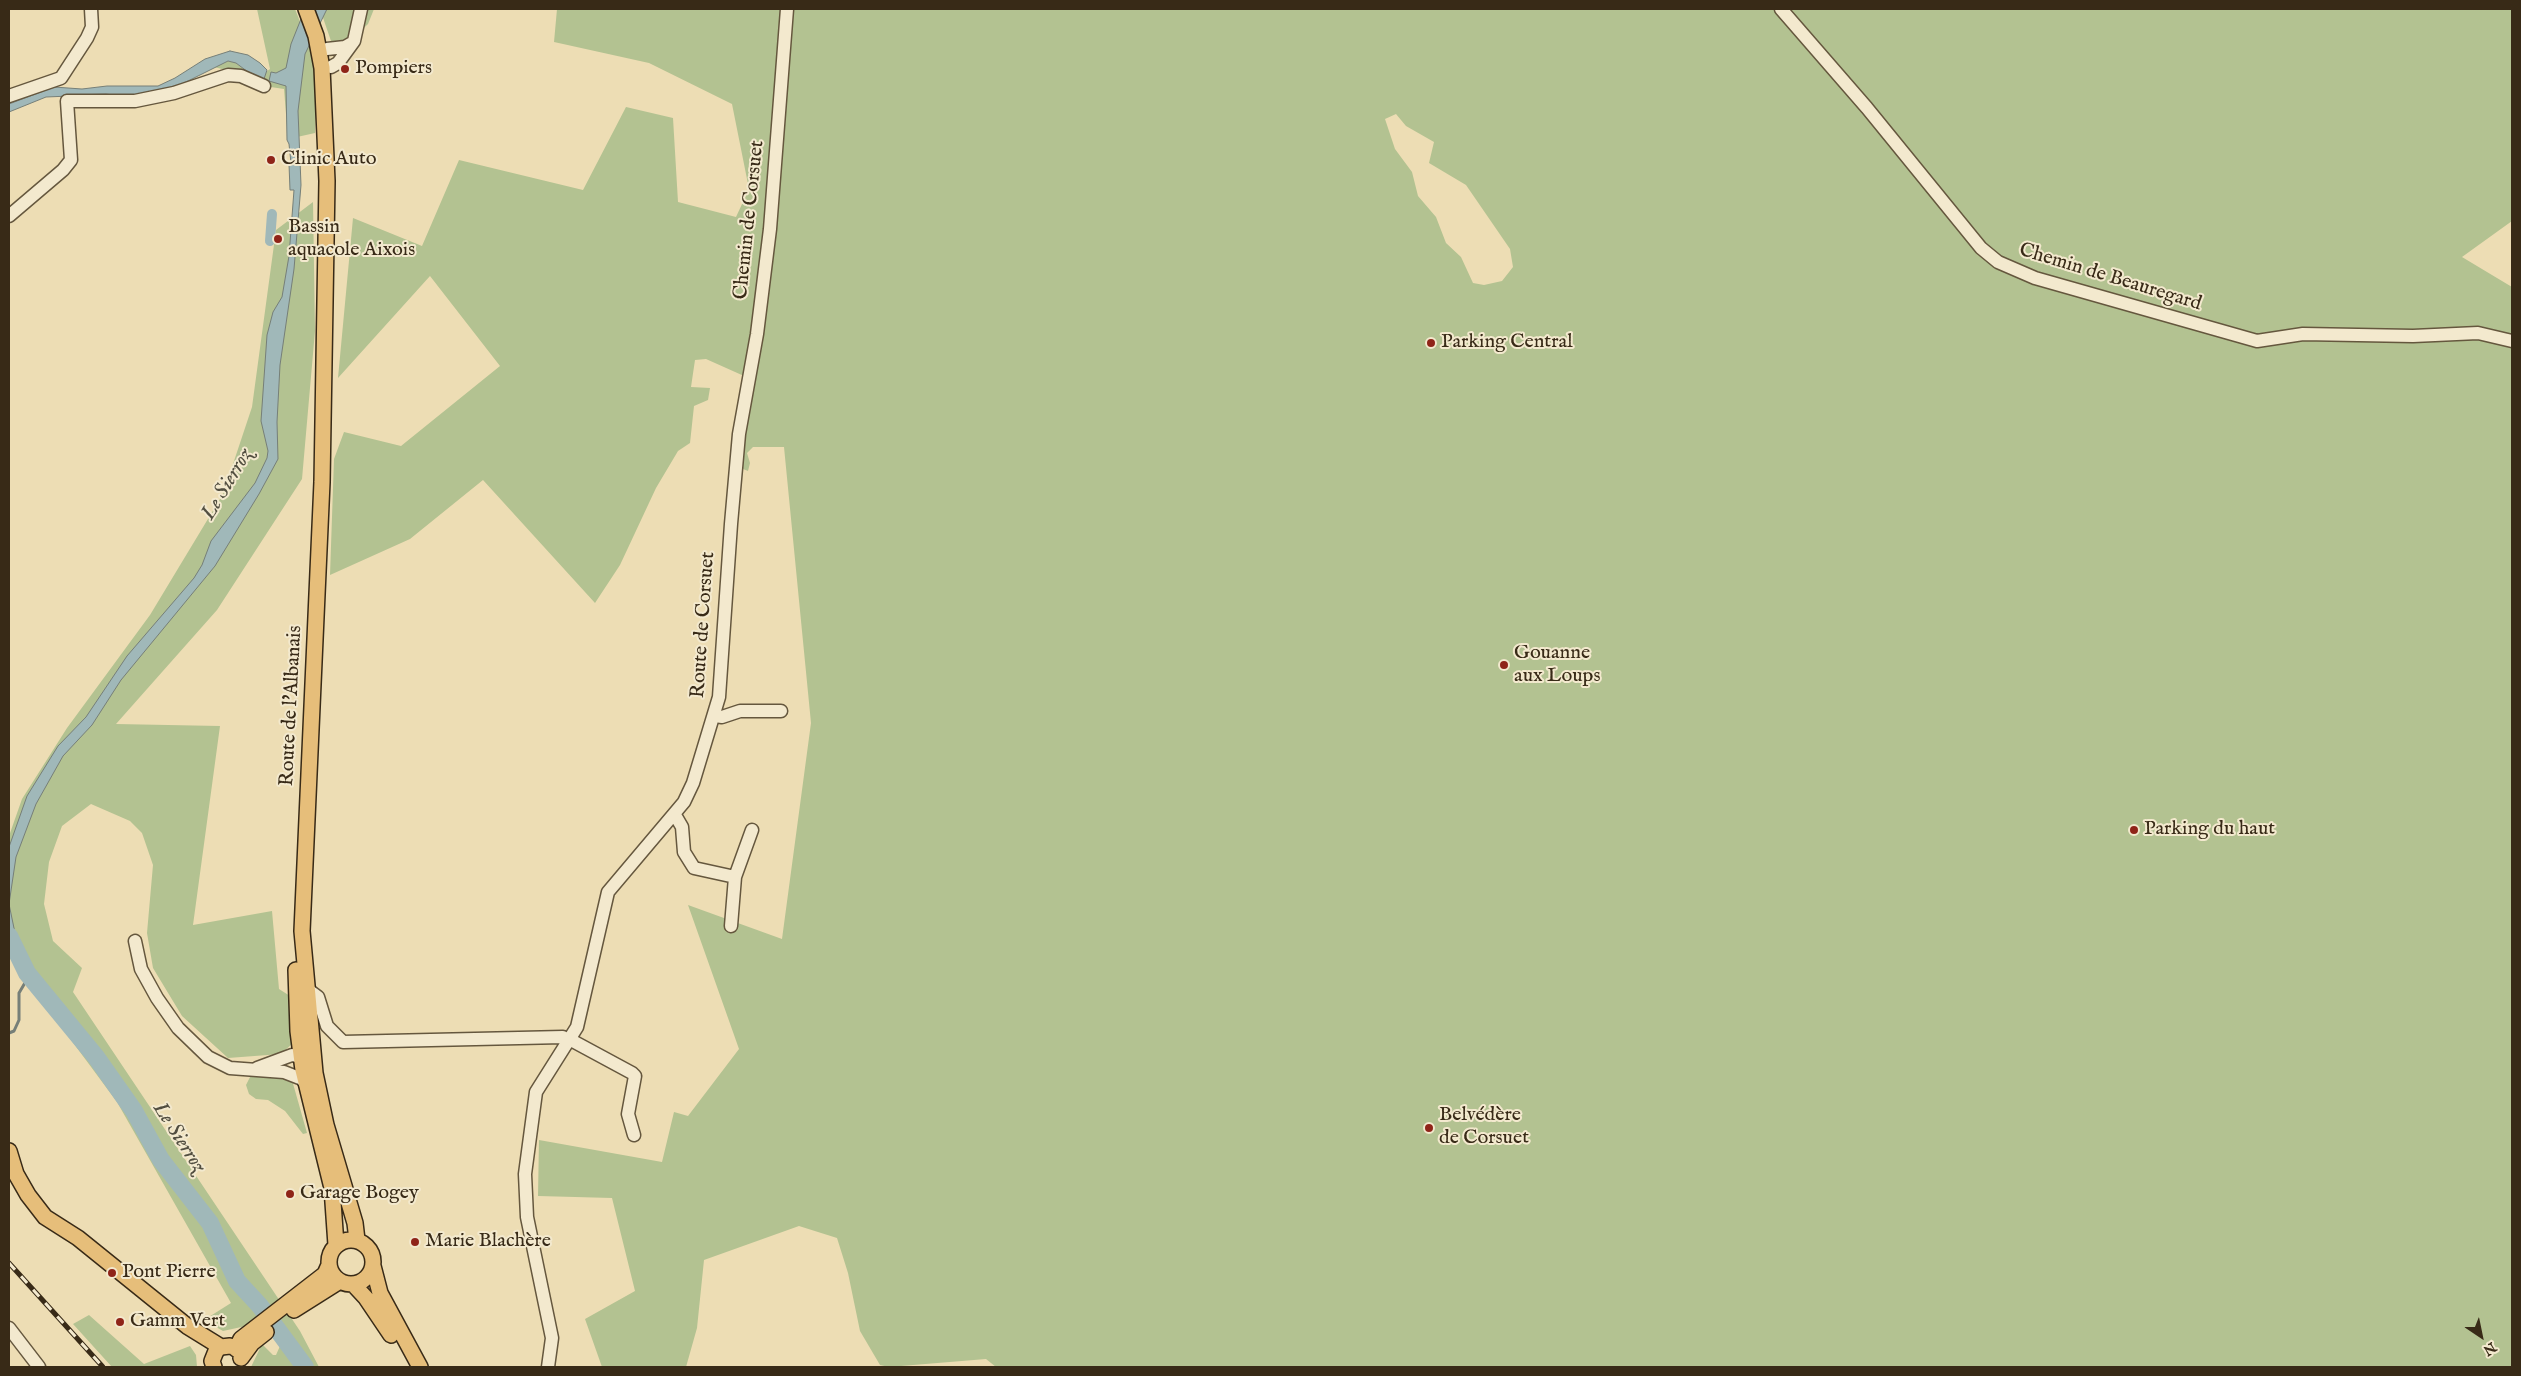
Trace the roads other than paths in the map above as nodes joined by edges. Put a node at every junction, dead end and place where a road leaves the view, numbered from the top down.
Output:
1 (92, 9) edge
2 (306, 9) edge
3 (315, 9) edge
4 (361, 9) edge
5 (787, 9) edge
6 (1781, 9) edge
7 (318, 31) junction
8 (354, 41) junction
9 (327, 49) junction
10 (331, 67) junction
11 (264, 86) dead end
12 (9, 96) edge
13 (9, 216) edge
14 (2512, 341) edge
15 (739, 434) joint
16 (322, 482) junction
17 (781, 711) dead end
18 (715, 716) junction
19 (675, 815) junction
20 (752, 830) dead end
21 (735, 877) junction
22 (731, 926) dead end
23 (302, 931) junction
24 (135, 941) dead end
25 (306, 988) junction
26 (566, 1038) junction
27 (301, 1056) junction
28 (250, 1070) junction
29 (307, 1086) junction
30 (326, 1125) junction
31 (634, 1135) dead end
32 (9, 1151) edge
33 (9, 1164) edge
34 (357, 1240) junction
35 (336, 1245) junction
36 (92, 1250) junction
37 (329, 1265) junction
38 (374, 1266) junction
39 (347, 1283) junction
40 (294, 1304) junction
41 (9, 1328) edge
42 (216, 1357) edge
43 (239, 1358) edge
44 (39, 1367) edge
45 (409, 1367) edge
46 (420, 1367) edge
47 (548, 1367) edge

1 - 12 street
2 - 7 main road
3 - 7 main road
4 - 8 street
5 - 15 street, Chemin de Corsuet
6 - 14 street, Chemin de Beauregard
7 - 9 main road
7 - 16 main road
8 - 9 street
8 - 10 street
9 - 10 main road
10 - 16 main road
11 - 13 street
15 - 18 street, Route de Corsuet
16 - 23 main road, Route de l'Albanais
17 - 18 street
18 - 19 street, Route de Corsuet
19 - 21 street
19 - 26 street, Route de Corsuet
20 - 21 street
21 - 22 street
23 - 25 main road, Route de l'Albanais
23 - 27 main road, Route de l'Albanais
24 - 28 street
25 - 26 street
25 - 30 main road, Route de l'Albanais
26 - 31 street
26 - 47 street, Route de Corsuet
27 - 28 street
27 - 29 main road, Route de l'Albanais
27 - 30 street
28 - 29 street
29 - 35 main road, Route de l'Albanais
30 - 34 main road, Route de l'Albanais
32 - 36 main road
33 - 36 main road
34 - 35 main road
34 - 38 main road
35 - 37 main road
36 - 42 main road
37 - 39 main road
37 - 40 main road
38 - 39 main road
38 - 46 main road
39 - 40 main road
39 - 45 main road
40 - 43 main road
41 - 44 street
42 - 43 main road

